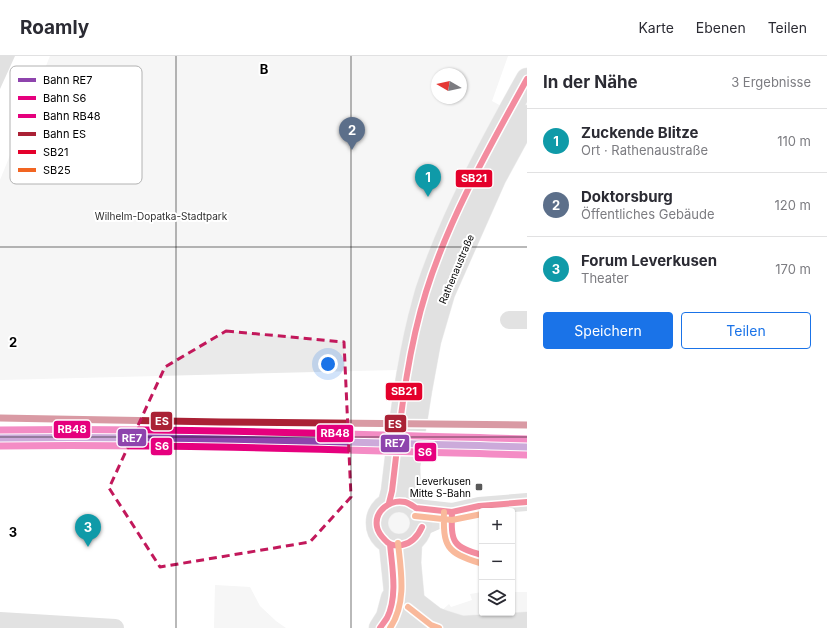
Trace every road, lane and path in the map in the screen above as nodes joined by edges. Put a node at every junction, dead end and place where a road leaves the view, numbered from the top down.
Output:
1 (527, 79) edge
2 (521, 119) edge
3 (509, 320) dead end
4 (527, 320) edge
5 (527, 502) edge
6 (389, 503) junction
7 (410, 525) junction
8 (394, 587) junction
9 (413, 601) junction
10 (0, 621) edge
11 (527, 623) edge
12 (460, 627) edge
13 (115, 628) edge
14 (380, 628) edge
15 (397, 628) edge
16 (416, 628) edge

1 - 2 main road, Rathenaustraße
2 - 6 main road, Rathenaustraße
2 - 7 main road, Rathenaustraße
3 - 4 street
5 - 7 street
6 - 7 main road
6 - 7 main road
7 - 8 main road, Rathenaustraße
7 - 9 main road, Rathenaustraße
8 - 14 main road
8 - 15 main road, Rathenaustraße
9 - 12 main road
9 - 16 main road, Rathenaustraße
10 - 13 street
11 - 12 main road

